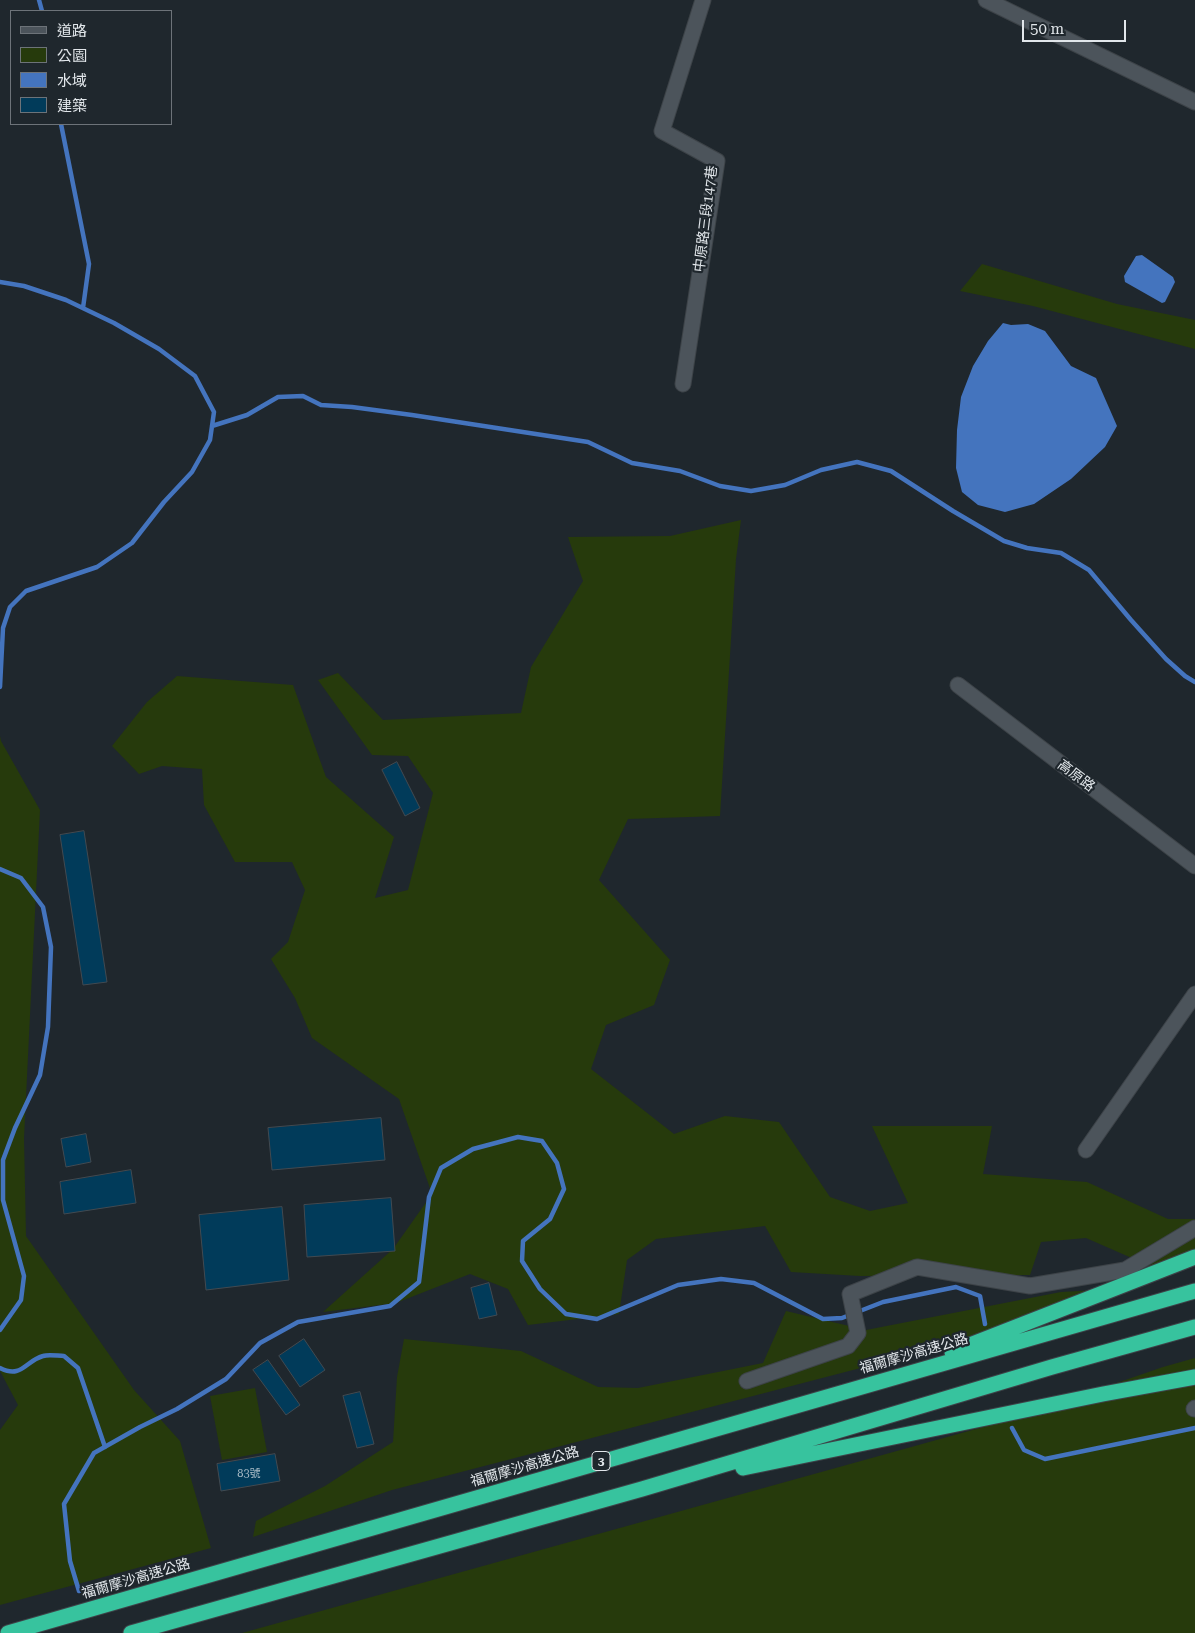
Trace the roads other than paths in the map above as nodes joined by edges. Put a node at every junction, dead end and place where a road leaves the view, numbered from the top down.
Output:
1 (703, 0) edge
2 (986, 0) edge
3 (1195, 102) edge
4 (682, 384) dead end
5 (958, 685) dead end
6 (1195, 866) edge
7 (1195, 994) edge
8 (1086, 1150) dead end
9 (1195, 1228) edge
10 (1195, 1257) edge
11 (1195, 1291) edge
12 (1195, 1327) edge
13 (1195, 1377) edge
14 (747, 1381) dead end
15 (863, 1386) junction
16 (642, 1489) junction
17 (8, 1633) edge
18 (131, 1633) edge

1 - 4 street, 中原路三段147巷
2 - 3 street
5 - 6 street, 高原路
7 - 8 street
9 - 14 street
10 - 15 highway
11 - 15 highway, 福爾摩沙高速公路 / 3
12 - 16 highway
13 - 16 highway
15 - 17 highway, 福爾摩沙高速公路 / 3
16 - 18 highway

